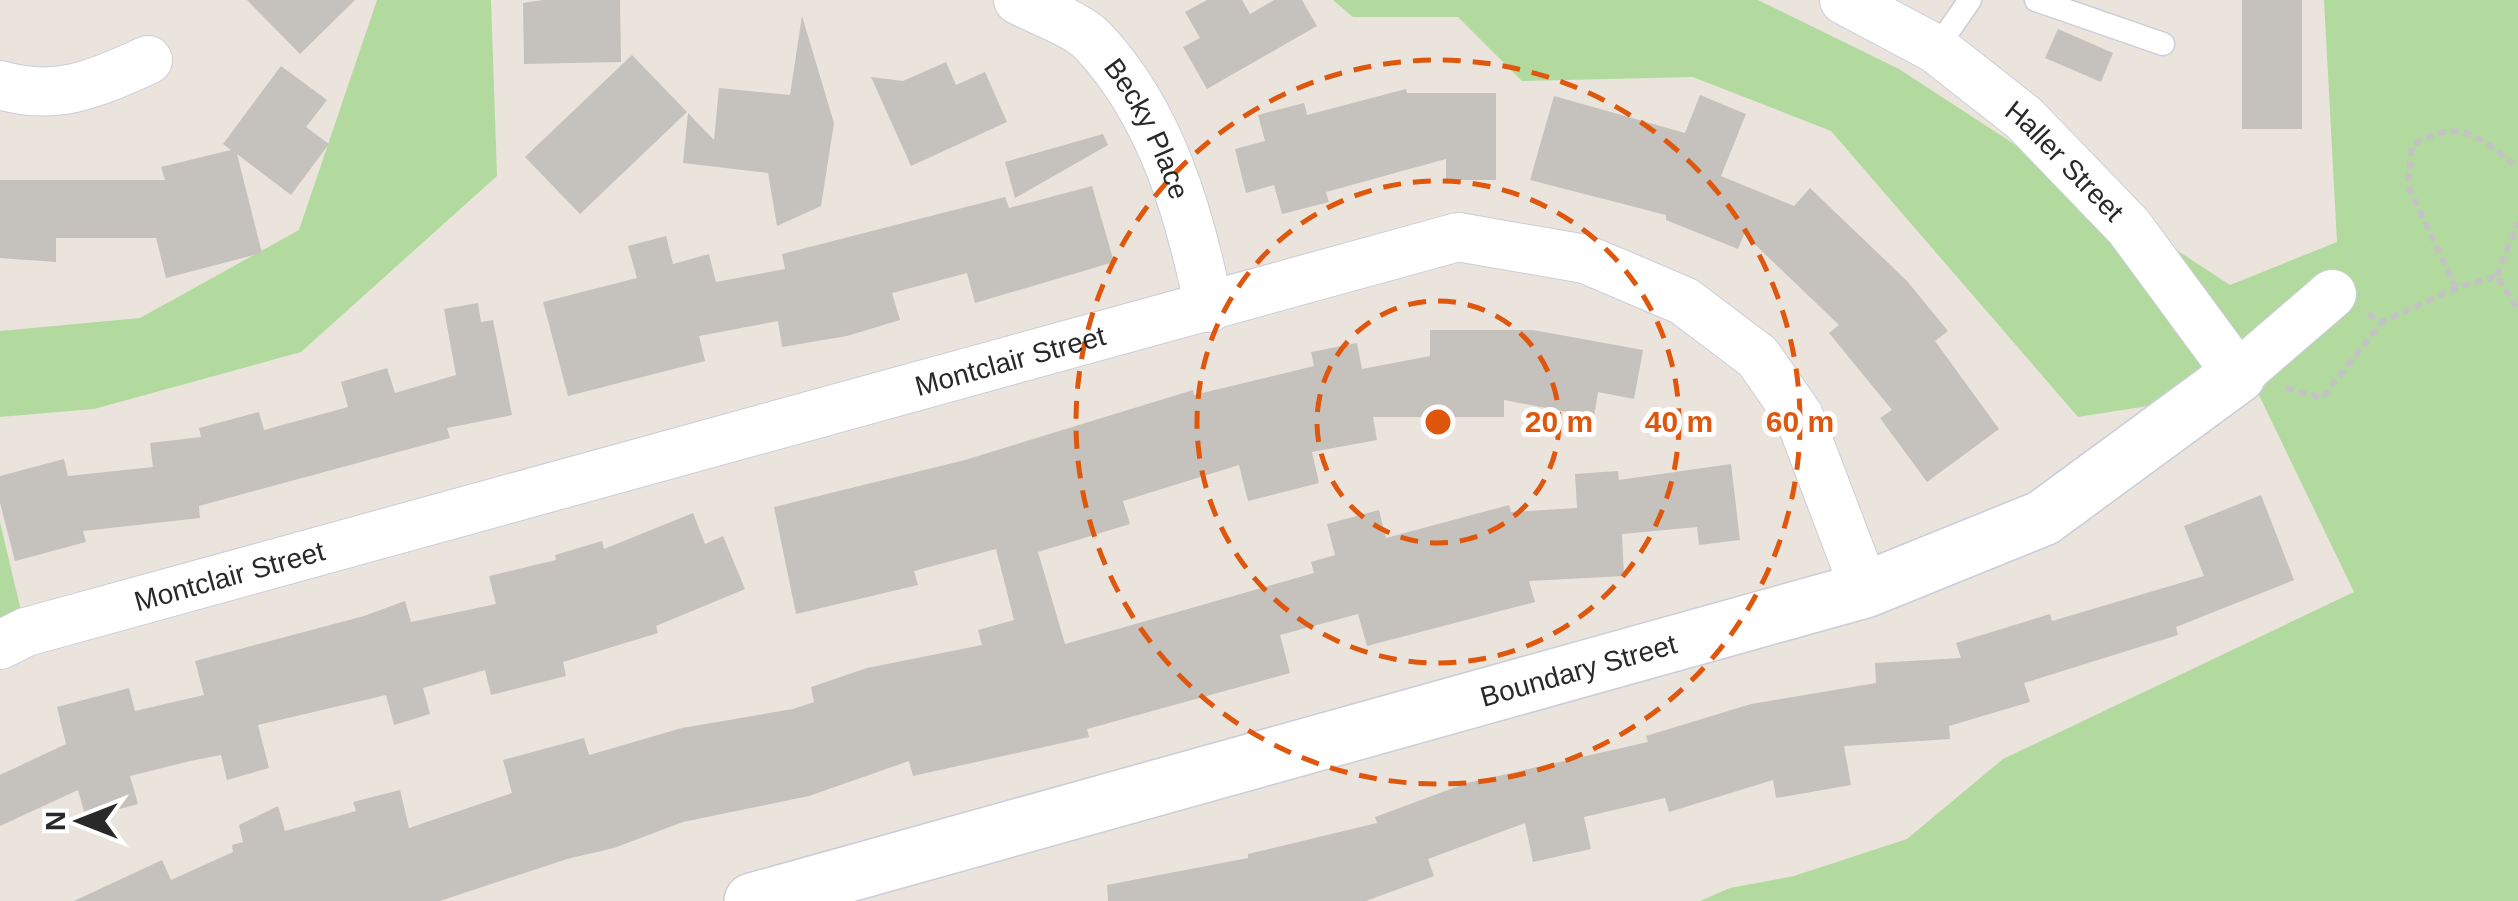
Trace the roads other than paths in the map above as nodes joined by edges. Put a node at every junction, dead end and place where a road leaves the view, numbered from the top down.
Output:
1 (1018, 0) edge
2 (1844, 0) edge
3 (1970, 0) edge
4 (2036, 0) edge
5 (2163, 44) dead end
6 (1936, 49) junction
7 (148, 60) dead end
8 (0, 85) edge
9 (2332, 294) road end
10 (1210, 308) junction
11 (2260, 381) junction
12 (1866, 590) junction
13 (0, 645) edge
14 (752, 901) edge

1 - 10 street, Becky Place
2 - 6 street, Haller Street
3 - 6 lane
4 - 5 lane
6 - 11 street, Haller Street
7 - 8 street
9 - 11 street, Boundary Street
10 - 12 street, Montclair Street
10 - 13 street, Montclair Street
11 - 12 street, Boundary Street
12 - 14 street, Boundary Street

